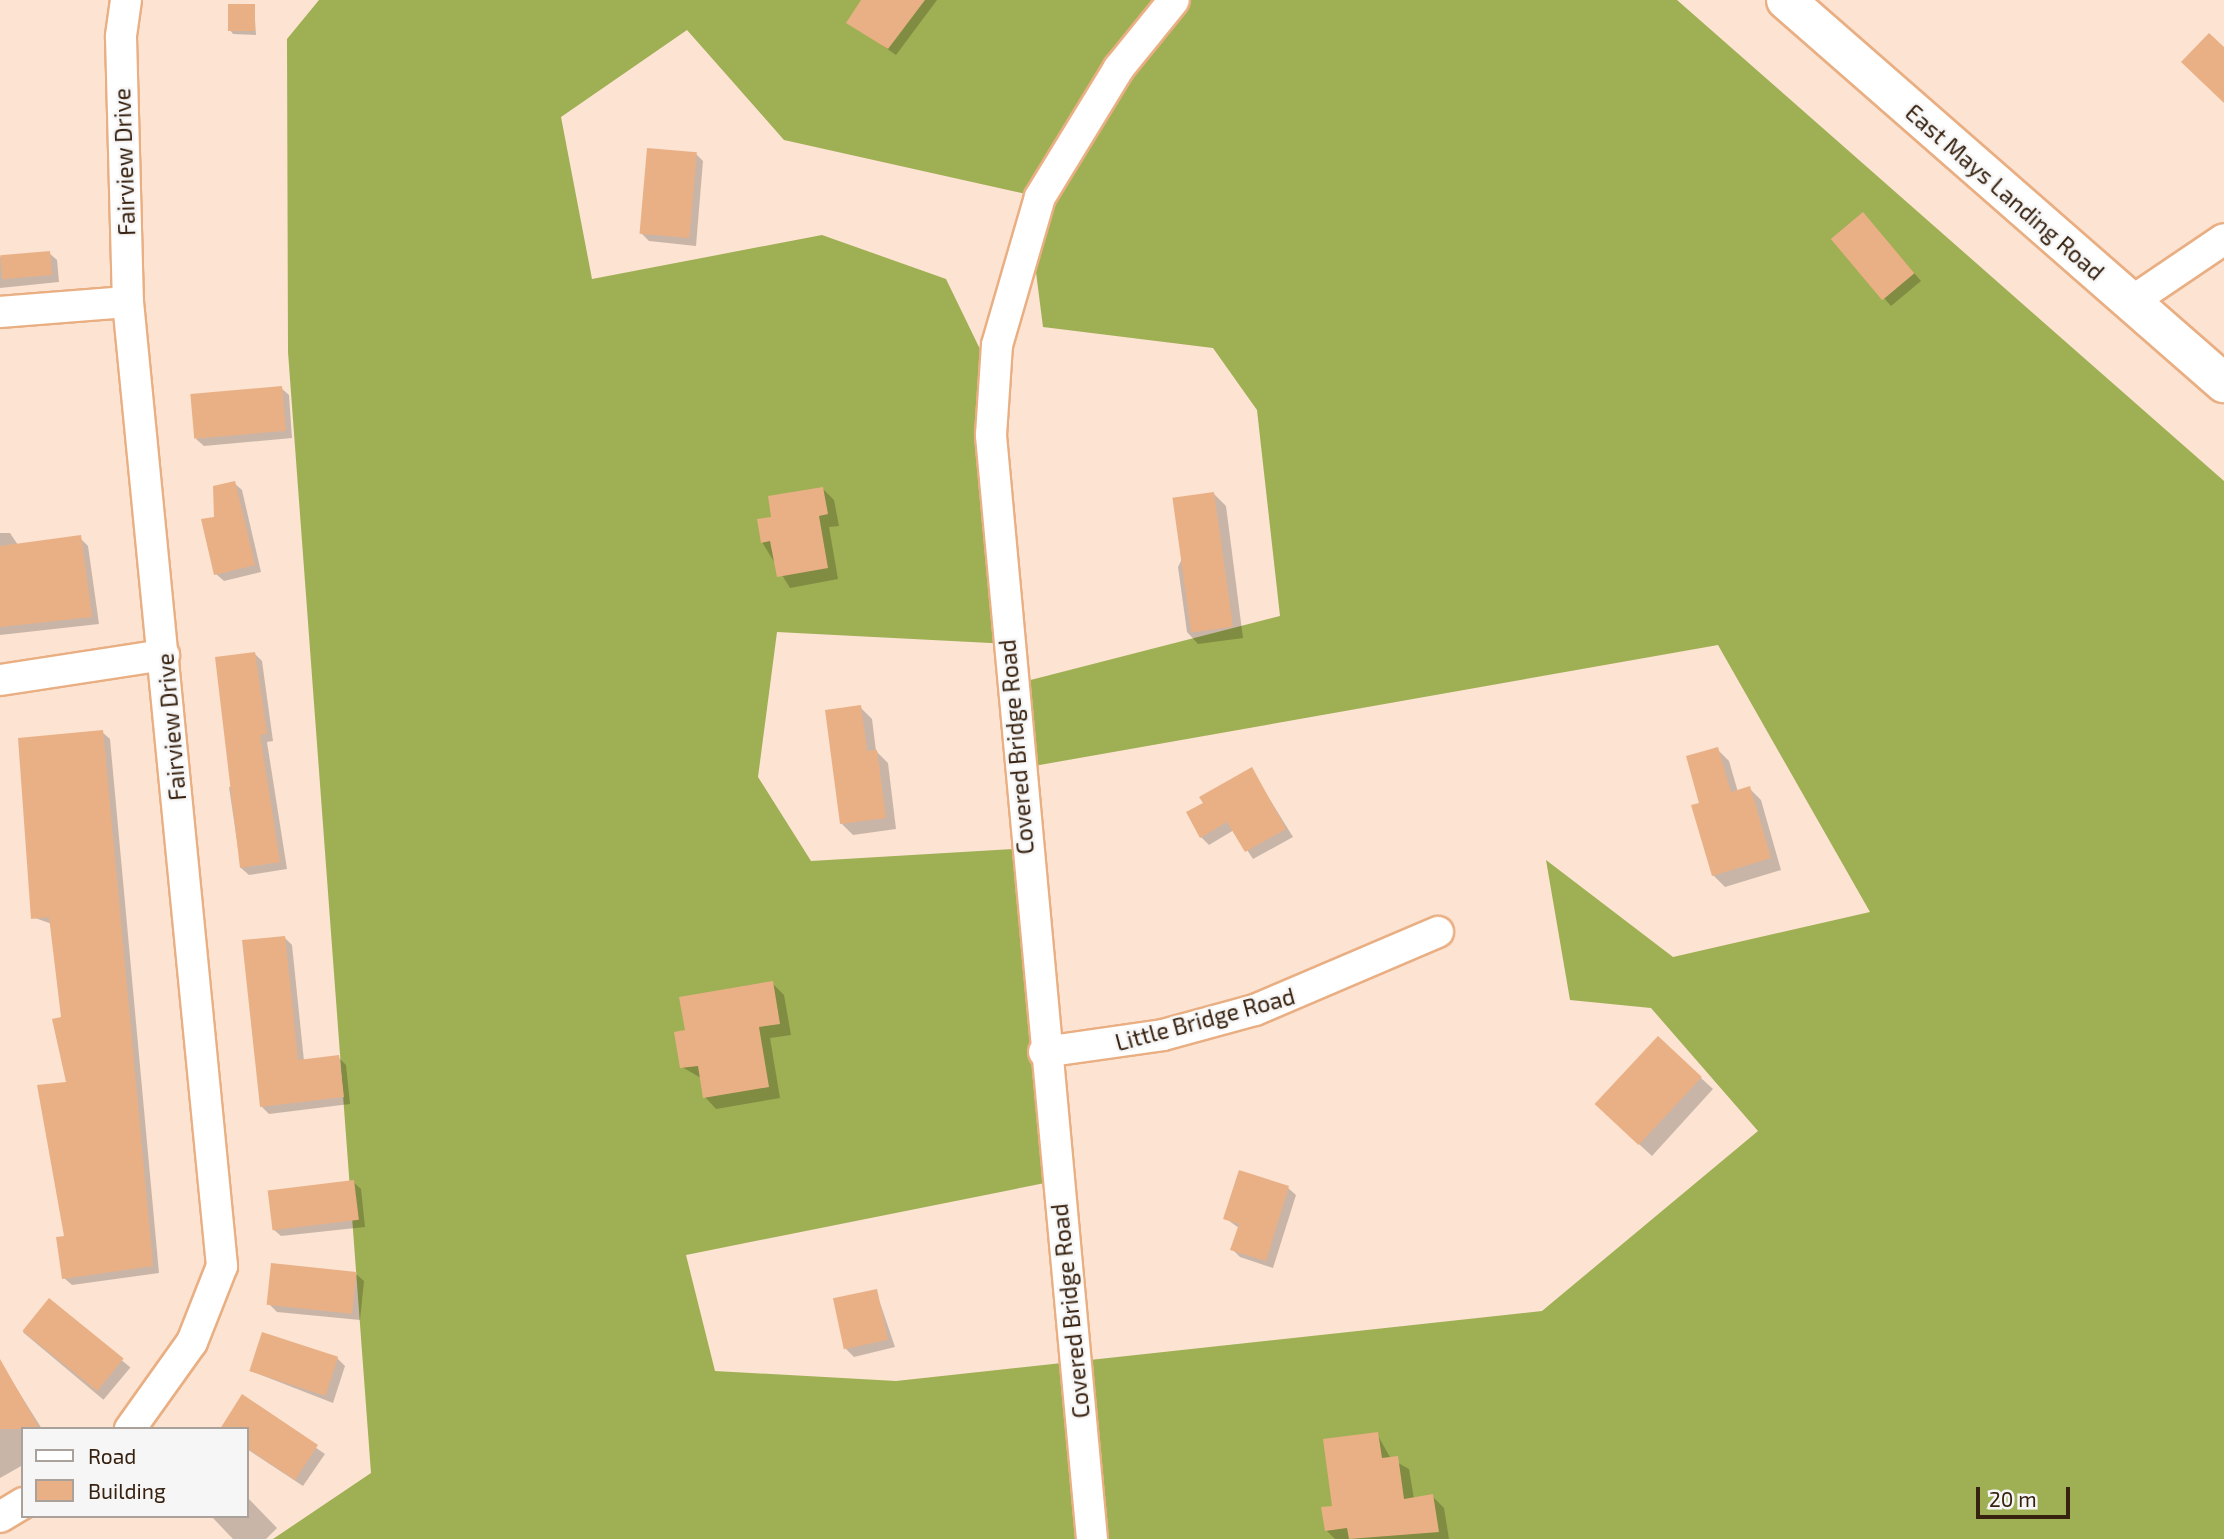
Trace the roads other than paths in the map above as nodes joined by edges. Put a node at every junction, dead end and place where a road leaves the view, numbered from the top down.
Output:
1 (126, 0) edge
2 (1174, 0) edge
3 (1786, 0) edge
4 (2224, 239) edge
5 (128, 302) junction
6 (2130, 302) junction
7 (0, 312) edge
8 (2224, 383) edge
9 (164, 656) junction
10 (0, 680) edge
11 (1438, 932) dead end
12 (1044, 1052) junction
13 (131, 1427) edge
14 (21, 1504) edge
15 (0, 1517) edge
16 (1092, 1539) edge

1 - 5 street, Fairview Drive
2 - 12 street, Covered Bridge Road
3 - 6 main road, East Mays Landing Road
4 - 6 street
5 - 7 street
5 - 9 street, Fairview Drive
6 - 8 main road, East Mays Landing Road
9 - 10 street
9 - 13 street, Fairview Drive
11 - 12 street, Little Bridge Road
12 - 16 street, Covered Bridge Road
14 - 15 street

